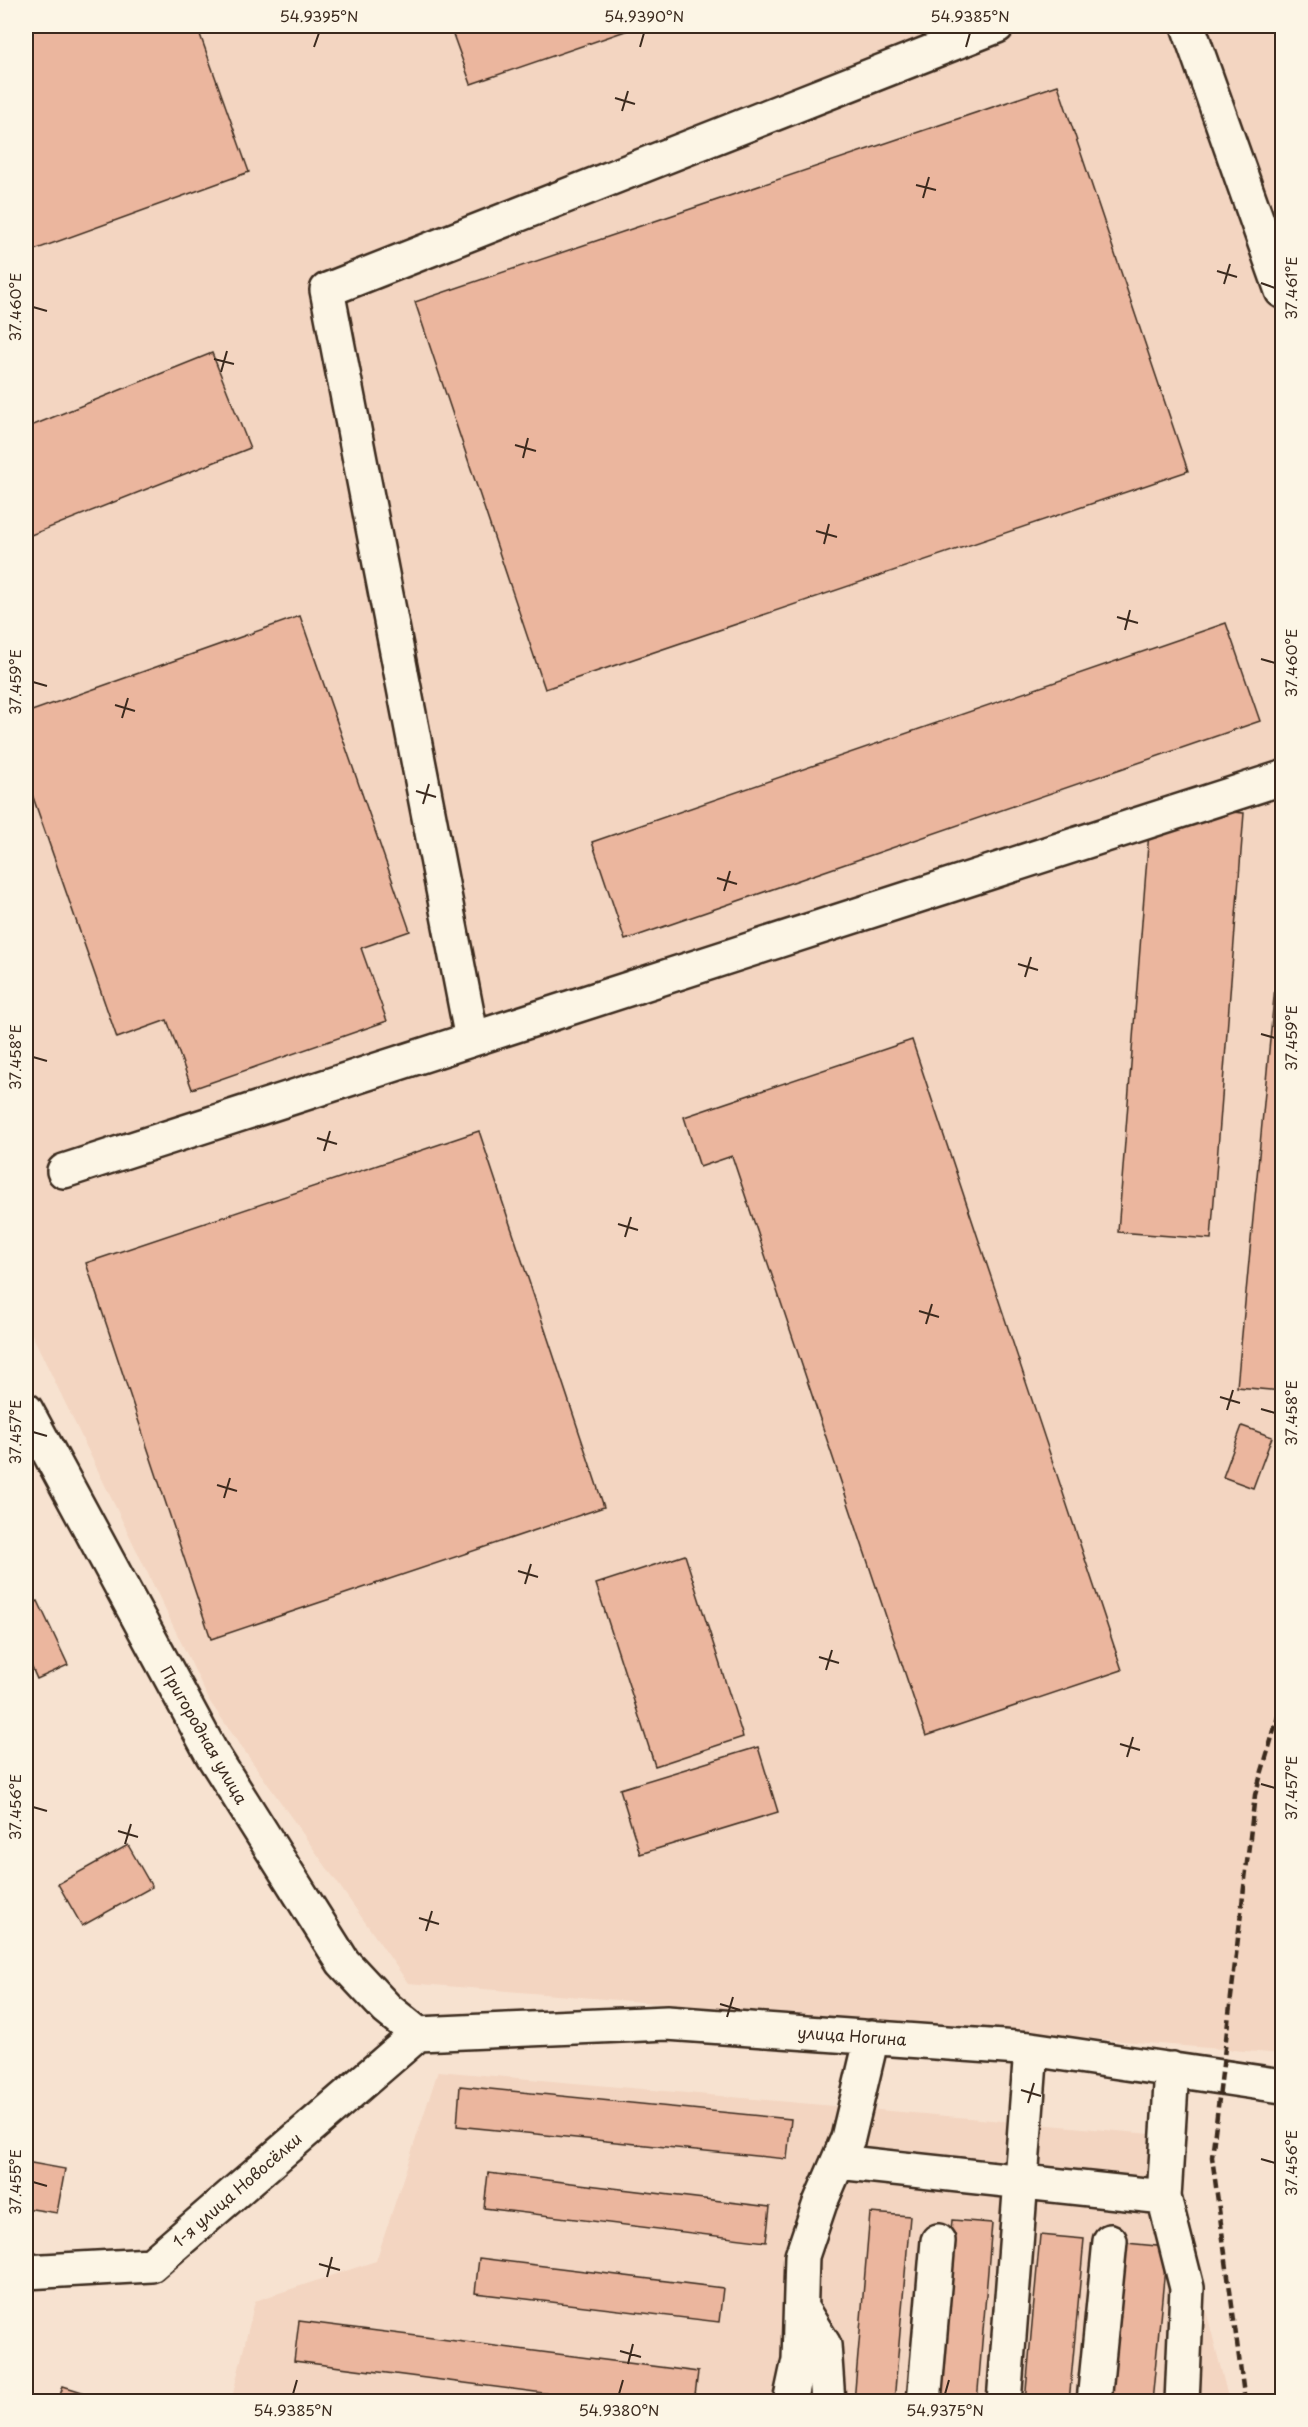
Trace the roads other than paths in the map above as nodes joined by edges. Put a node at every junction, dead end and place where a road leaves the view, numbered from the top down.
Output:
1 (997, 26) edge
2 (1188, 26) edge
3 (1282, 291) edge
4 (1282, 778) edge
5 (472, 1039) junction
6 (64, 1171) dead end
7 (26, 1410) edge
8 (418, 2034) junction
9 (872, 2037) junction
10 (1031, 2049) junction
11 (1172, 2069) junction
12 (1282, 2086) edge
13 (838, 2162) junction
14 (1021, 2181) junction
15 (1164, 2197) junction
16 (939, 2241) dead end
17 (1110, 2241) dead end
18 (26, 2272) edge
19 (801, 2308) junction
20 (790, 2402) edge
21 (828, 2402) edge
22 (924, 2402) edge
23 (1004, 2402) edge
24 (1094, 2402) edge
25 (1182, 2402) edge

1 - 5 street
2 - 3 street
4 - 5 street
5 - 6 street
7 - 8 street, Пригородная улица
8 - 9 street, улица Ногина
8 - 18 street, 1-я улица Новосёлки
9 - 10 street, улица Ногина
9 - 13 street
10 - 11 street, улица Ногина
10 - 14 street
11 - 12 street, улица Ногина
11 - 15 street
13 - 14 street
13 - 19 street
14 - 15 street
14 - 23 street
15 - 25 street
16 - 22 street
17 - 24 street
19 - 20 street
19 - 21 street

